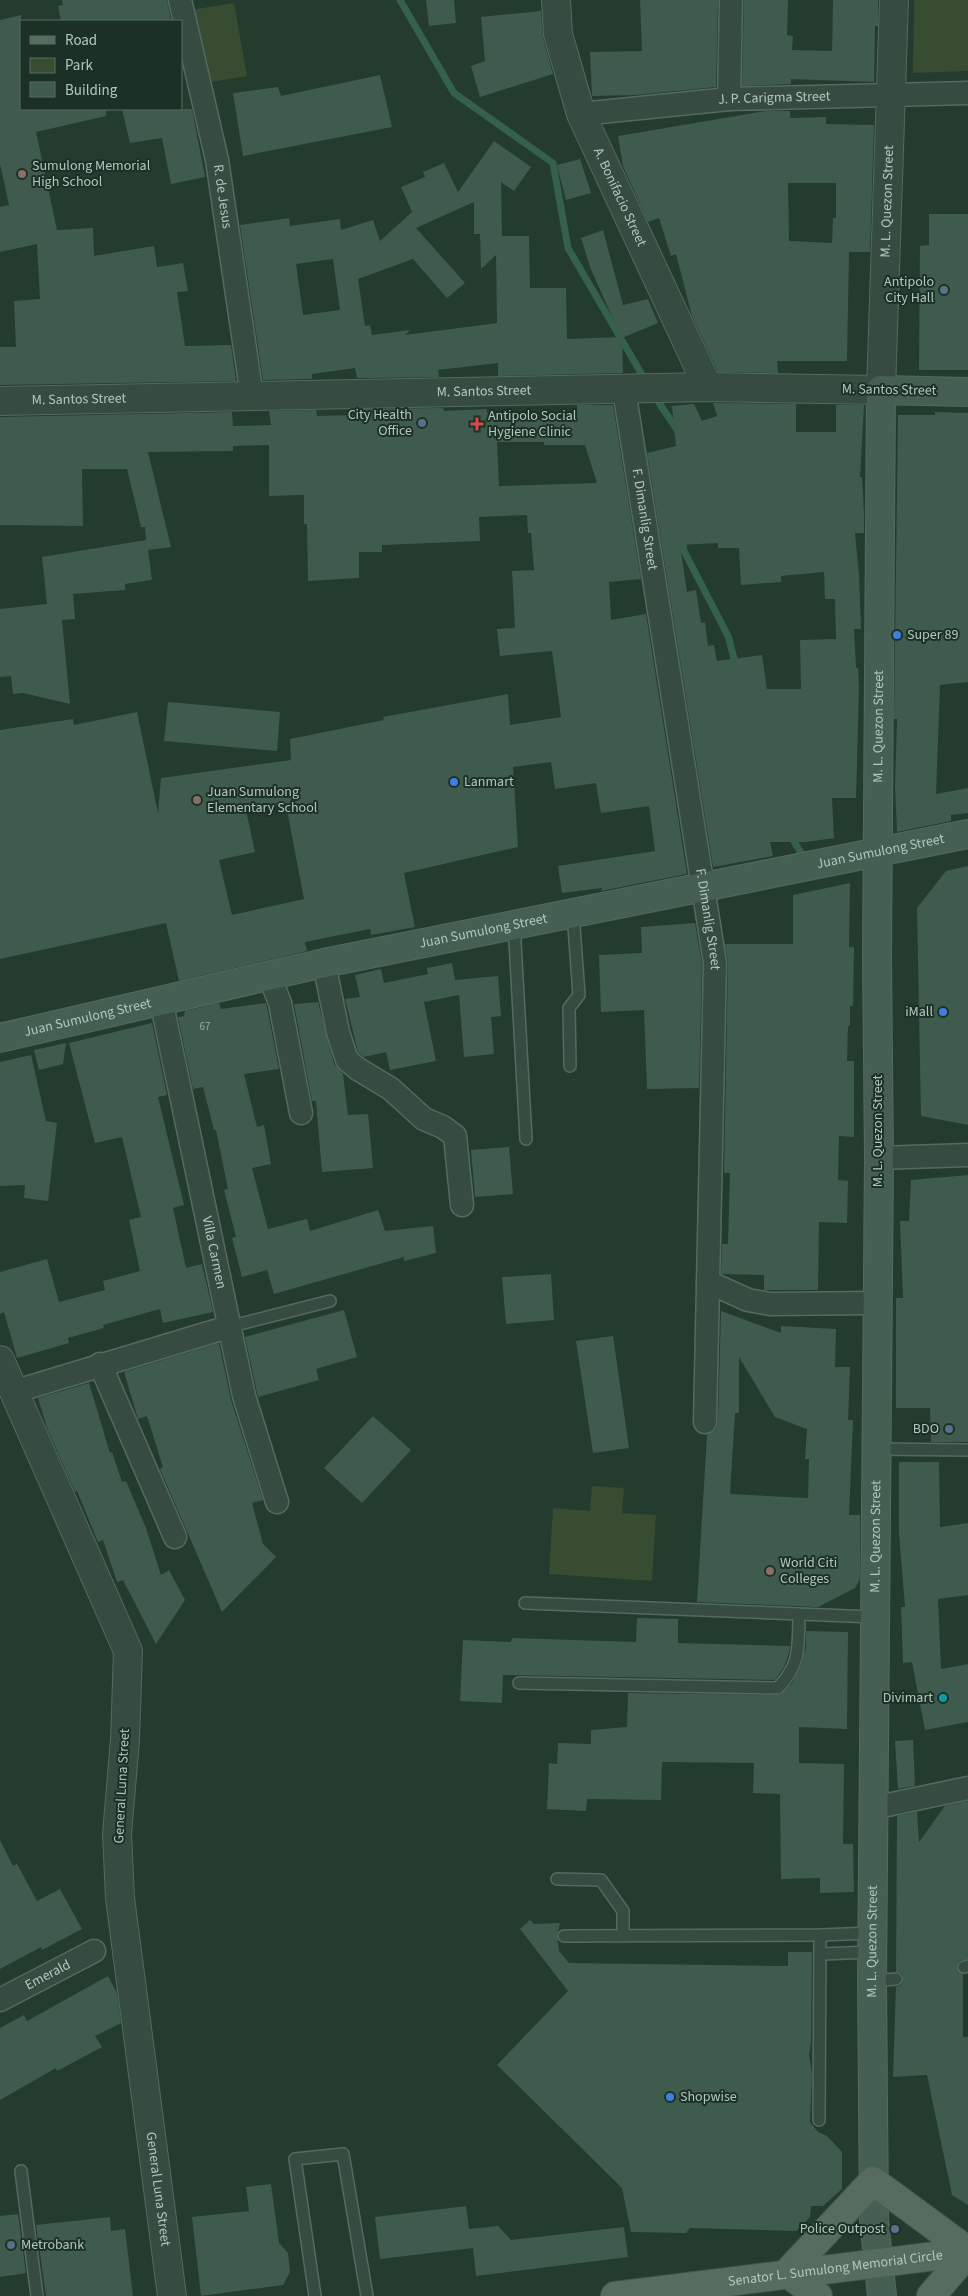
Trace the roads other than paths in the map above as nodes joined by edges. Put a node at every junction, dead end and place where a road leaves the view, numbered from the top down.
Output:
1 (180, 0) edge
2 (556, 0) edge
3 (731, 0) edge
4 (894, 0) edge
5 (968, 92) edge
6 (891, 94) junction
7 (729, 99) junction
8 (581, 114) junction
9 (708, 387) junction
10 (624, 390) junction
11 (881, 390) junction
12 (968, 392) edge
13 (252, 396) junction
14 (0, 401) edge
15 (968, 834) edge
16 (878, 851) junction
17 (704, 886) junction
18 (573, 913) junction
19 (514, 924) junction
20 (324, 963) junction
21 (269, 975) junction
22 (161, 1000) junction
23 (0, 1038) edge
24 (570, 1066) dead end
25 (301, 1113) dead end
26 (526, 1139) dead end
27 (968, 1155) edge
28 (879, 1158) junction
29 (462, 1205) dead end
30 (708, 1282) junction
31 (330, 1301) dead end
32 (878, 1303) junction
33 (228, 1327) junction
34 (0, 1360) edge
35 (100, 1364) junction
36 (13, 1392) junction
37 (705, 1422) dead end
38 (876, 1449) junction
39 (968, 1450) edge
40 (277, 1502) dead end
41 (175, 1537) dead end
42 (525, 1603) dead end
43 (800, 1616) junction
44 (874, 1618) junction
45 (519, 1683) dead end
46 (968, 1788) edge
47 (873, 1808) junction
48 (557, 1879) dead end
49 (623, 1935) junction
50 (820, 1935) junction
51 (564, 1936) dead end
52 (872, 1942) junction
53 (94, 1951) dead end
54 (820, 1954) junction
55 (0, 2000) edge
56 (819, 2120) dead end
57 (20, 2171) dead end
58 (873, 2181) junction
59 (968, 2252) edge
60 (877, 2262) junction
61 (787, 2274) junction
62 (37, 2296) edge
63 (172, 2296) edge
64 (315, 2296) edge
65 (367, 2296) edge
66 (615, 2296) edge
67 (818, 2296) edge
68 (882, 2296) edge
69 (931, 2296) edge

1 - 13 street, R. de Jesus
2 - 8 street, A. Bonifacio Street
3 - 7 street
4 - 6 street, M. L. Quezon Street
5 - 6 street, J. P. Carigma Street
6 - 7 street, J. P. Carigma Street
6 - 11 street, M. L. Quezon Street
7 - 8 street, J. P. Carigma Street
8 - 9 street, A. Bonifacio Street
9 - 10 street, M. Santos Street
9 - 11 street, M. Santos Street
10 - 13 street, M. Santos Street
10 - 17 street, F. Dimanlig Street
11 - 12 main road, M. Santos Street
11 - 16 main road, M. L. Quezon Street
13 - 14 street, M. Santos Street
15 - 16 main road, Juan Sumulong Street
16 - 17 main road, Juan Sumulong Street
16 - 28 main road, M. L. Quezon Street
17 - 18 main road, Juan Sumulong Street
17 - 30 street, F. Dimanlig Street
18 - 19 main road, Juan Sumulong Street
18 - 24 lane
19 - 20 main road, Juan Sumulong Street
19 - 26 lane
20 - 21 main road, Juan Sumulong Street
20 - 29 street
21 - 22 main road, Juan Sumulong Street
21 - 25 street
22 - 23 main road, Juan Sumulong Street
22 - 33 street, Villa Carmen
27 - 28 street
28 - 32 main road, M. L. Quezon Street
30 - 32 street
30 - 37 street, F. Dimanlig Street
31 - 33 lane
32 - 38 main road, M. L. Quezon Street
33 - 35 street
33 - 40 street, Villa Carmen
34 - 36 street, General Luna Street
35 - 36 street
35 - 41 street
36 - 63 street, General Luna Street
38 - 39 lane
38 - 44 main road, M. L. Quezon Street
42 - 43 lane
43 - 44 lane
43 - 45 lane
44 - 47 main road, M. L. Quezon Street
46 - 47 street
47 - 52 main road, M. L. Quezon Street
48 - 49 lane
49 - 50 lane
49 - 51 lane
50 - 52 lane
50 - 54 lane
52 - 54 lane
52 - 58 main road, M. L. Quezon Street
53 - 55 street, Emerald
54 - 56 lane
57 - 62 lane
58 - 59 main road
58 - 60 main road, M. L. Quezon Street
58 - 61 main road
59 - 60 main road, Senator L. Sumulong Memorial Circle
59 - 69 main road
60 - 61 main road, Senator L. Sumulong Memorial Circle
60 - 68 main road, M. L. Quezon Street
61 - 66 main road, Senator L. Sumulong Memorial Circle
61 - 67 main road
64 - 65 lane

